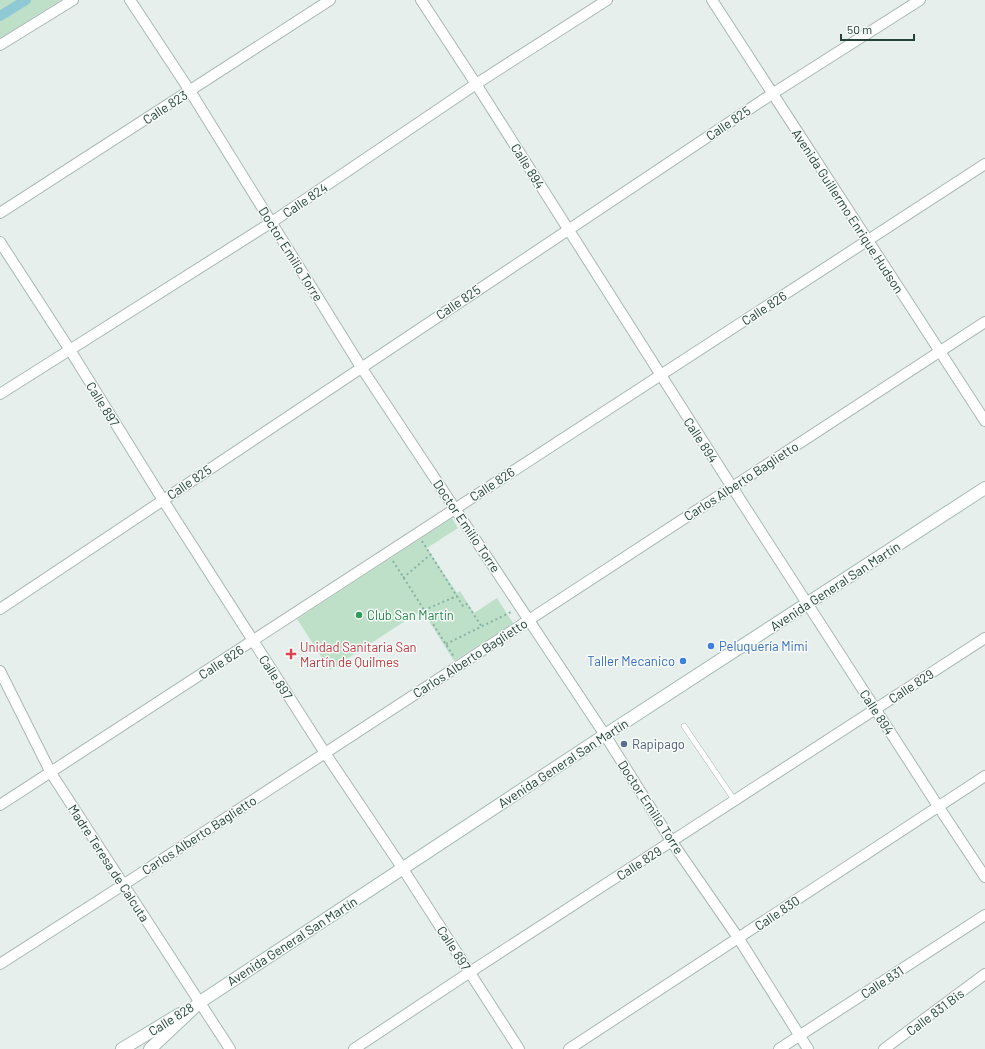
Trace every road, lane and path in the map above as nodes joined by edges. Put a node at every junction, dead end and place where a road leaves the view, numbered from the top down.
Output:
1 (73, 0) edge
2 (130, 0) edge
3 (330, 0) edge
4 (421, 0) edge
5 (607, 0) edge
6 (712, 0) edge
7 (920, 0) edge
8 (0, 45) edge
9 (476, 84) junction
10 (190, 91) junction
11 (772, 94) junction
12 (985, 164) edge
13 (0, 213) edge
14 (272, 222) junction
15 (568, 229) junction
16 (869, 241) junction
17 (0, 242) edge
18 (985, 322) edge
19 (70, 350) junction
20 (940, 351) junction
21 (361, 367) junction
22 (661, 376) junction
23 (0, 394) edge
24 (985, 421) edge
25 (732, 487) junction
26 (985, 488) edge
27 (163, 500) junction
28 (455, 508) junction
29 (417, 534) junction
30 (387, 553) junction
31 (430, 555) junction
32 (403, 578) junction
33 (457, 596) junction
34 (807, 604) junction
35 (521, 607) junction
36 (0, 609) edge
37 (424, 610) junction
38 (529, 619) junction
39 (482, 627) junction
40 (985, 638) edge
41 (253, 641) junction
42 (446, 644) junction
43 (459, 665) junction
44 (0, 671) edge
45 (875, 710) junction
46 (684, 726) dead end
47 (605, 735) junction
48 (325, 752) junction
49 (50, 772) junction
50 (985, 776) edge
51 (735, 801) junction
52 (0, 805) edge
53 (938, 806) junction
54 (672, 842) junction
55 (403, 869) junction
56 (985, 877) edge
57 (123, 885) junction
58 (985, 915) edge
59 (739, 939) junction
60 (0, 964) edge
61 (470, 972) junction
62 (985, 974) edge
63 (200, 1002) junction
64 (800, 1035) junction
65 (122, 1049) edge
66 (150, 1049) edge
67 (230, 1049) edge
68 (354, 1049) edge
69 (519, 1049) edge
70 (569, 1049) edge
71 (779, 1049) edge
72 (808, 1049) edge
73 (884, 1049) edge

1 - 8 street
2 - 10 street, Doctor Emilio Torre
3 - 10 street, Calle 823
4 - 9 street, Calle 894
5 - 9 street, Calle 824
6 - 11 street, Avenida Guillermo Enrique Hudson
7 - 11 street, Calle 825
9 - 14 street, Calle 824
9 - 15 street, Calle 894
10 - 13 street, Calle 823
10 - 14 street, Doctor Emilio Torre
11 - 15 street, Calle 825
11 - 16 street, Avenida Guillermo Enrique Hudson
12 - 16 street, Calle 826
14 - 19 street, Calle 824
14 - 21 street, Doctor Emilio Torre
15 - 21 street, Calle 825
15 - 22 street, Calle 894
16 - 20 street, Avenida Guillermo Enrique Hudson
16 - 22 street, Calle 826
17 - 19 street, Calle 897
18 - 20 street, Carlos Alberto Baglietto
19 - 23 street, Calle 824
19 - 27 street, Calle 897
20 - 24 street, Avenida Guillermo Enrique Hudson
20 - 25 street, Carlos Alberto Baglietto
21 - 27 street, Calle 825
21 - 28 street, Doctor Emilio Torre
22 - 25 street, Calle 894
22 - 28 street, Calle 826
25 - 34 street, Calle 894
25 - 38 street, Carlos Alberto Baglietto
26 - 34 main road, Avenida General San Martín
27 - 36 street, Calle 825
27 - 41 street, Calle 897
28 - 29 street, Calle 826
28 - 35 street, Doctor Emilio Torre
29 - 30 street, Calle 826
29 - 31 path
30 - 32 path
30 - 41 street, Calle 826
31 - 32 path
31 - 33 path
32 - 37 path
33 - 37 path
33 - 39 path
34 - 45 street, Calle 894
34 - 47 main road, Avenida General San Martín
35 - 38 street, Doctor Emilio Torre
35 - 39 path
37 - 42 path
38 - 43 street, Carlos Alberto Baglietto
38 - 47 street, Doctor Emilio Torre
39 - 42 path
40 - 45 street, Calle 829
41 - 48 street, Calle 897
41 - 49 street, Calle 826
42 - 43 path
43 - 48 street, Carlos Alberto Baglietto
44 - 49 street, Madre Teresa de Calcuta
45 - 51 street, Calle 829
45 - 53 street, Calle 894
46 - 51 lane
47 - 54 street, Doctor Emilio Torre
47 - 55 main road, Avenida General San Martín
48 - 55 street, Calle 897
48 - 57 street, Carlos Alberto Baglietto
49 - 52 street, Calle 826
49 - 57 street, Madre Teresa de Calcuta
50 - 53 street, Calle 830
51 - 54 street, Calle 829
53 - 56 street, Calle 894
53 - 59 street, Calle 830
54 - 59 street, Doctor Emilio Torre
54 - 61 street, Calle 829
55 - 61 street, Calle 897
55 - 63 main road, Avenida General San Martín
57 - 60 street, Carlos Alberto Baglietto
57 - 63 street, Madre Teresa de Calcuta
58 - 64 street, Calle 831
59 - 64 street, Doctor Emilio Torre
59 - 70 street, Calle 830
61 - 68 street, Calle 829
61 - 69 street, Calle 897
62 - 73 street, Calle 831 Bis
63 - 65 main road, Calle 828
63 - 66 main road, Avenida General San Martín
63 - 67 street, Madre Teresa de Calcuta
64 - 71 street, Calle 831
64 - 72 street, Doctor Emilio Torre

